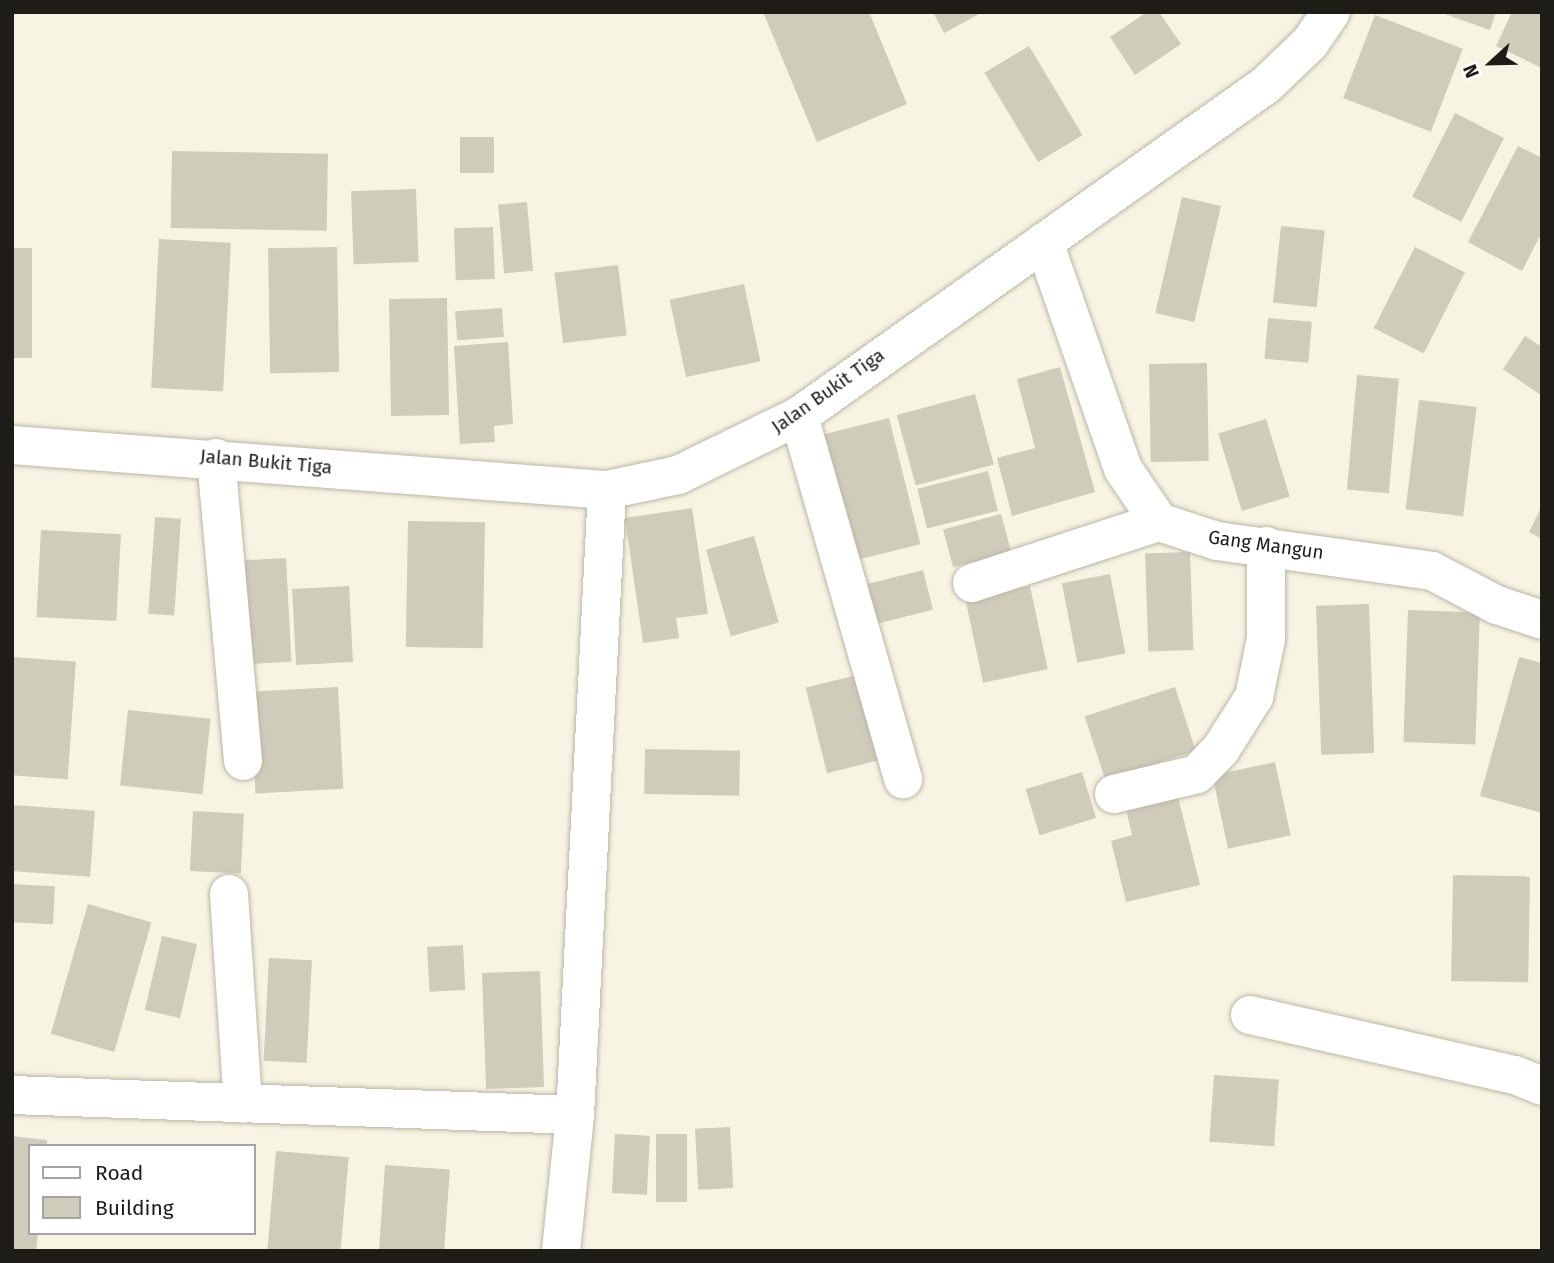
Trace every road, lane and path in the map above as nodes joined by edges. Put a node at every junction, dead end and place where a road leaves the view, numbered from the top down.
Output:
1 (1331, 12) edge
2 (1044, 242) junction
3 (799, 416) junction
4 (12, 444) edge
5 (216, 458) junction
6 (607, 490) junction
7 (1159, 522) junction
8 (1266, 546) junction
9 (972, 583) dead end
10 (1542, 620) edge
11 (243, 761) dead end
12 (903, 779) dead end
13 (1114, 794) dead end
14 (229, 894) dead end
15 (1250, 1015) dead end
16 (1542, 1086) edge
17 (12, 1095) edge
18 (243, 1104) junction
19 (575, 1115) junction
20 (561, 1251) edge

1 - 2 street, Jalan Bukit Tiga
2 - 3 street, Jalan Bukit Tiga
2 - 7 street
3 - 6 street, Jalan Bukit Tiga
3 - 12 street
4 - 5 street, Jalan Bukit Tiga
5 - 6 street, Jalan Bukit Tiga
5 - 11 street
6 - 19 street
7 - 8 street, Gang Mangun
7 - 9 street
8 - 10 street, Gang Mangun
8 - 13 street
14 - 18 street
15 - 16 street
17 - 18 street
18 - 19 street
19 - 20 street

